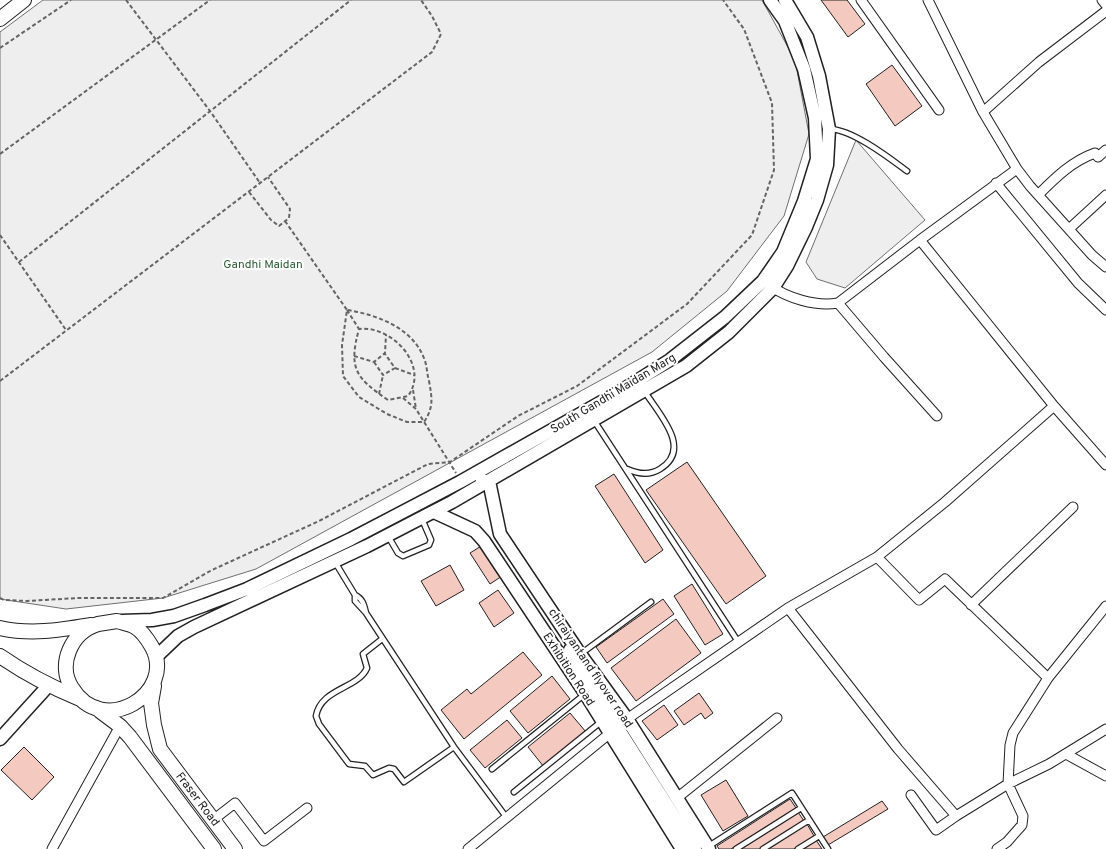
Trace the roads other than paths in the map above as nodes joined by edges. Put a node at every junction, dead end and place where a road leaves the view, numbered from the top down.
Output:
1 (24, 0) edge
2 (770, 0) edge
3 (785, 0) edge
4 (861, 0) edge
5 (928, 0) edge
6 (1102, 0) edge
7 (1106, 5) edge
8 (1106, 11) edge
9 (0, 19) edge
10 (939, 110) dead end
11 (983, 112) junction
12 (829, 129) junction
13 (816, 132) junction
14 (1106, 150) edge
15 (1018, 169) junction
16 (907, 171) dead end
17 (996, 183) junction
18 (1038, 195) junction
19 (1106, 195) edge
20 (1069, 229) junction
21 (920, 240) junction
22 (1106, 267) edge
23 (768, 285) junction
24 (838, 303) junction
25 (1106, 310) edge
26 (644, 391) junction
27 (1054, 406) junction
28 (590, 415) junction
29 (937, 416) dead end
30 (1106, 465) edge
31 (625, 468) junction
32 (489, 481) junction
33 (460, 482) junction
34 (1073, 507) dead end
35 (434, 512) junction
36 (421, 518) junction
37 (388, 535) junction
38 (877, 557) junction
39 (334, 560) junction
40 (651, 602) dead end
41 (971, 605) junction
42 (1106, 606) edge
43 (788, 608) junction
44 (117, 621) junction
45 (96, 624) junction
46 (0, 628) edge
47 (382, 639) junction
48 (738, 642) junction
49 (555, 646) junction
50 (0, 656) edge
51 (157, 656) junction
52 (575, 656) junction
53 (156, 676) junction
54 (1048, 678) junction
55 (48, 686) junction
56 (585, 694) junction
57 (78, 698) junction
58 (95, 708) junction
59 (777, 718) dead end
60 (628, 719) junction
61 (602, 721) junction
62 (120, 726) junction
63 (1106, 729) edge
64 (609, 734) junction
65 (0, 738) edge
66 (454, 747) junction
67 (1066, 754) junction
68 (492, 769) dead end
69 (1106, 776) edge
70 (1008, 784) junction
71 (514, 792) dead end
72 (911, 795) dead end
73 (677, 798) junction
74 (307, 808) dead end
75 (801, 808) junction
76 (956, 816) junction
77 (507, 818) junction
78 (213, 820) junction
79 (809, 820) junction
80 (819, 836) junction
81 (704, 848) edge
82 (52, 849) edge
83 (214, 849) edge
84 (235, 849) edge
85 (468, 849) edge
86 (682, 849) edge
87 (736, 849) edge
88 (763, 849) edge
89 (798, 849) edge
90 (827, 849) edge
91 (997, 849) edge

1 - 9 main road
2 - 13 main road, South Gandhi Maidan Marg
3 - 12 main road
4 - 10 street
5 - 11 street
6 - 7 street
8 - 11 street
11 - 15 street
12 - 13 lane
12 - 16 lane
12 - 23 main road
13 - 23 main road, South Gandhi Maidan Marg
14 - 18 street
15 - 17 street
15 - 18 street
17 - 21 street
17 - 25 street
18 - 20 street
19 - 20 street
20 - 22 street
21 - 24 street
21 - 27 street
23 - 24 street
23 - 26 main road
23 - 28 main road, South Gandhi Maidan Marg
24 - 29 street
26 - 28 main road
26 - 31 lane
27 - 30 street
27 - 38 street
28 - 31 lane
28 - 32 main road
28 - 33 main road, South Gandhi Maidan Marg
31 - 48 lane
32 - 33 main road
32 - 35 main road
32 - 52 main road, chiraiyantand flyover road
33 - 44 main road, South Gandhi Maidan Marg
34 - 41 street
35 - 36 main road
35 - 49 main road, Exhibition Road
36 - 37 main road
36 - 37 lane
37 - 39 main road
38 - 41 street
38 - 43 street
39 - 47 lane
39 - 51 main road
40 - 52 lane
41 - 54 street
42 - 54 street
43 - 48 street
43 - 76 street
44 - 45 main road
44 - 51 main road
45 - 46 main road
45 - 57 main road
47 - 66 lane
47 - 66 lane
48 - 60 street
49 - 52 main road
49 - 56 main road, Exhibition Road
50 - 55 main road
51 - 53 main road
52 - 60 main road, chiraiyantand flyover road
52 - 81 main road
53 - 58 main road
53 - 78 main road, Fraser Road
54 - 70 street
55 - 57 main road
55 - 65 main road
56 - 61 main road, Exhibition Road
56 - 68 lane
57 - 58 main road
58 - 62 main road
59 - 73 street
60 - 73 main road, chiraiyantand flyover road
61 - 64 main road, Exhibition Road
61 - 71 lane
62 - 82 street
62 - 83 main road
63 - 67 street
64 - 77 street
64 - 86 main road, Exhibition Road
66 - 77 lane
67 - 69 street
67 - 70 street
70 - 76 street
70 - 91 street
72 - 76 street
73 - 81 main road, chiraiyantand flyover road
74 - 78 street
75 - 79 lane
75 - 81 lane
75 - 87 lane
77 - 85 street
78 - 84 main road, Fraser Road
79 - 80 lane
79 - 88 lane
80 - 89 lane
80 - 90 lane

